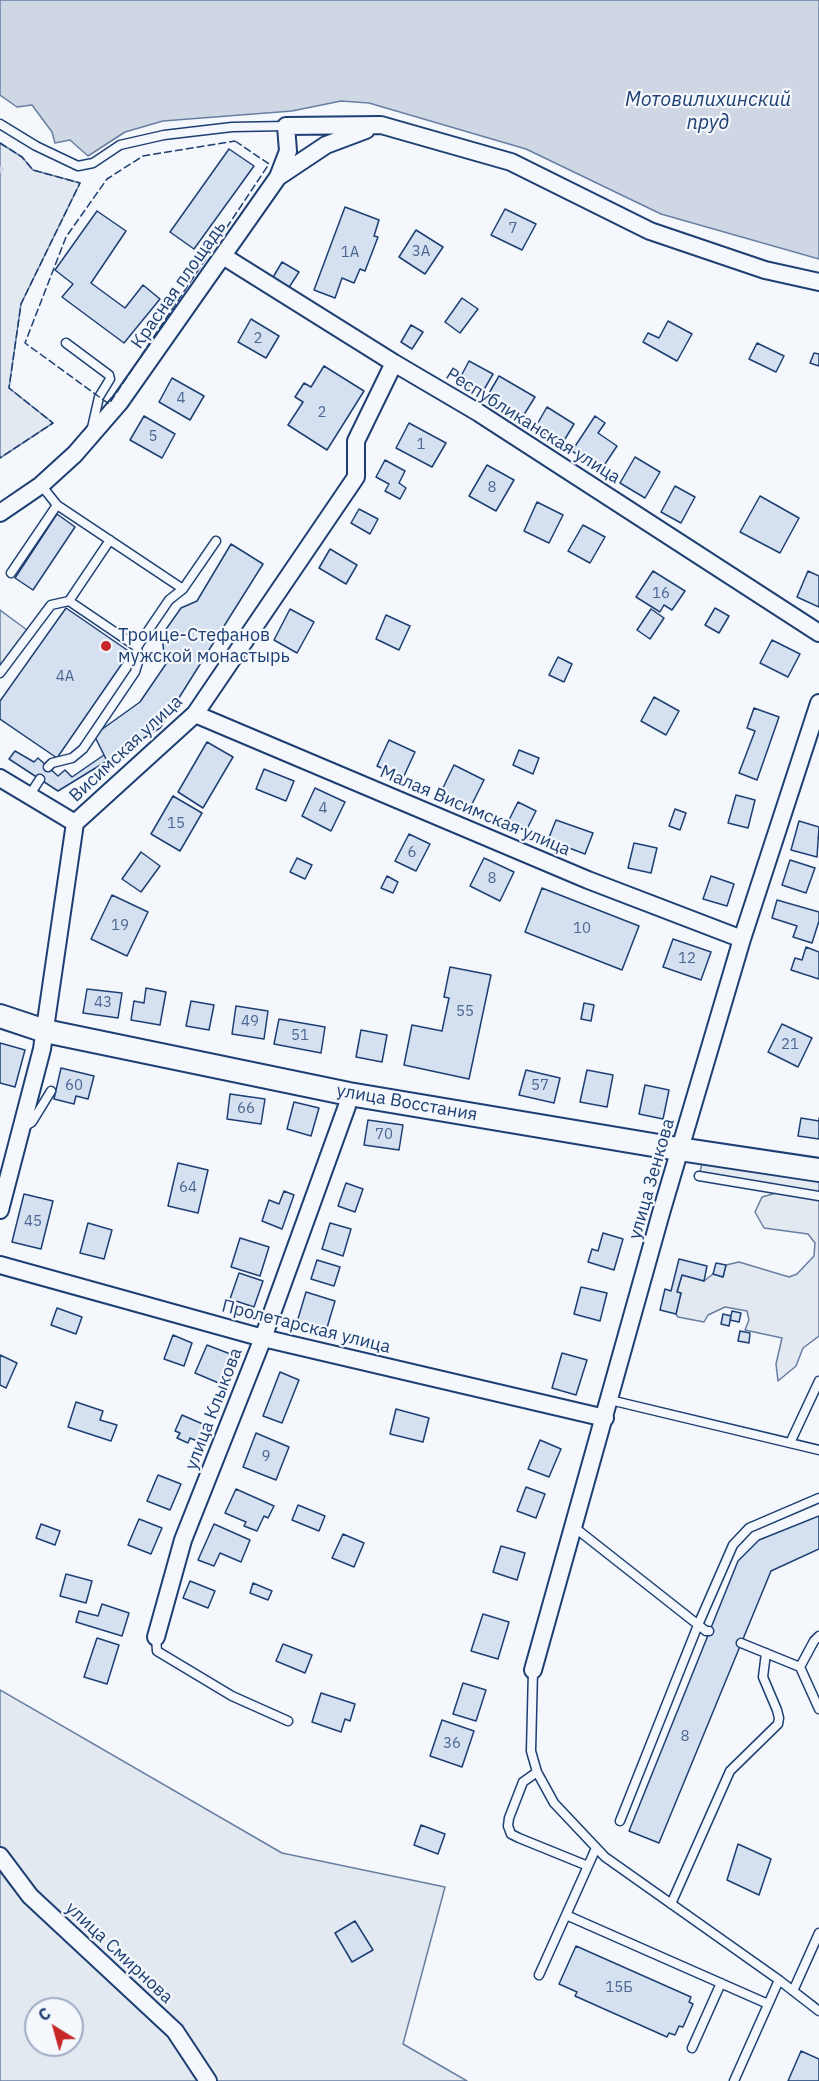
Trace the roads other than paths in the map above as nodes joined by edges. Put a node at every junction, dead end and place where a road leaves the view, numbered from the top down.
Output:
1 (0, 124) edge
2 (381, 125) junction
3 (286, 126) junction
4 (278, 177) junction
5 (223, 256) junction
6 (819, 282) edge
7 (66, 343) dead end
8 (394, 363) junction
9 (91, 435) junction
10 (41, 485) junction
11 (57, 505) junction
12 (0, 513) edge
13 (110, 540) junction
14 (216, 541) dead end
15 (11, 573) dead end
16 (183, 589) junction
17 (69, 601) junction
18 (819, 633) edge
19 (137, 647) junction
20 (0, 673) edge
21 (819, 703) edge
22 (195, 714) junction
23 (48, 767) dead end
24 (0, 778) edge
25 (39, 779) dead end
26 (29, 795) junction
27 (75, 823) junction
28 (742, 939) junction
29 (0, 1016) edge
30 (45, 1031) junction
31 (51, 1091) dead end
32 (349, 1094) junction
33 (21, 1128) junction
34 (681, 1148) junction
35 (819, 1170) edge
36 (699, 1176) dead end
37 (819, 1196) edge
38 (0, 1210) edge
39 (0, 1265) edge
40 (263, 1338) junction
41 (819, 1381) edge
42 (610, 1400) junction
43 (605, 1418) junction
44 (790, 1443) junction
45 (819, 1450) edge
46 (819, 1498) edge
47 (574, 1527) junction
48 (698, 1625) junction
49 (709, 1632) dead end
50 (819, 1636) edge
51 (156, 1637) joint
52 (741, 1643) dead end
53 (766, 1653) junction
54 (800, 1667) junction
55 (533, 1670) joint
56 (819, 1709) edge
57 (288, 1721) dead end
58 (537, 1772) junction
59 (620, 1821) dead end
60 (596, 1848) junction
61 (0, 1856) edge
62 (588, 1866) junction
63 (671, 1904) junction
64 (566, 1915) junction
65 (819, 1933) edge
66 (539, 1975) dead end
67 (779, 1980) junction
68 (721, 1983) junction
69 (793, 1991) junction
70 (768, 2004) junction
71 (819, 2011) edge
72 (692, 2048) dead end
73 (208, 2081) edge
74 (734, 2081) edge

1 - 3 lane
2 - 3 street
2 - 4 street
2 - 6 street
3 - 4 street, Красная площадь
4 - 5 street, Красная площадь
5 - 8 street, Республиканская улица
5 - 9 street, Красная площадь
7 - 9 lane
8 - 18 street, Республиканская улица
8 - 22 street, Висимская улица
9 - 10 street, Красная площадь
10 - 11 lane
10 - 12 street, Красная площадь
11 - 13 lane
11 - 15 lane
13 - 16 lane
13 - 17 lane
14 - 16 lane
16 - 19 lane
17 - 19 lane
17 - 20 lane
19 - 23 lane
21 - 28 street, улица Зенкова
22 - 27 street, Висимская улица
22 - 28 street, Малая Висимская улица
24 - 26 street
25 - 26 lane
26 - 27 street
27 - 30 street, Висимская улица
28 - 34 street, улица Зенкова
29 - 30 street, улица Восстания
30 - 32 street, улица Восстания
30 - 33 street, Висимская улица
31 - 33 lane
32 - 34 street, улица Восстания
32 - 40 street, улица Клыкова
33 - 38 street, Висимская улица
34 - 35 street, улица Восстания
34 - 42 street, улица Зенкова
36 - 37 lane
39 - 40 street, Пролетарская улица
40 - 43 street, Пролетарская улица
40 - 51 street, улица Клыкова
41 - 44 lane
42 - 43 street, улица Зенкова
42 - 44 lane
43 - 47 street, улица Зенкова
44 - 45 lane
46 - 48 lane
47 - 48 lane
47 - 55 street, улица Зенкова
48 - 49 lane
48 - 59 lane
50 - 54 lane
51 - 57 lane
52 - 53 lane
53 - 54 lane
53 - 63 lane
54 - 56 lane
55 - 58 lane
58 - 60 lane
58 - 62 lane
60 - 62 lane
60 - 63 lane
61 - 73 street, улица Смирнова
62 - 64 lane
63 - 67 lane
64 - 66 lane
64 - 68 lane
65 - 69 lane
67 - 69 lane
67 - 70 lane
68 - 70 lane
68 - 72 lane
69 - 71 lane
70 - 74 lane

